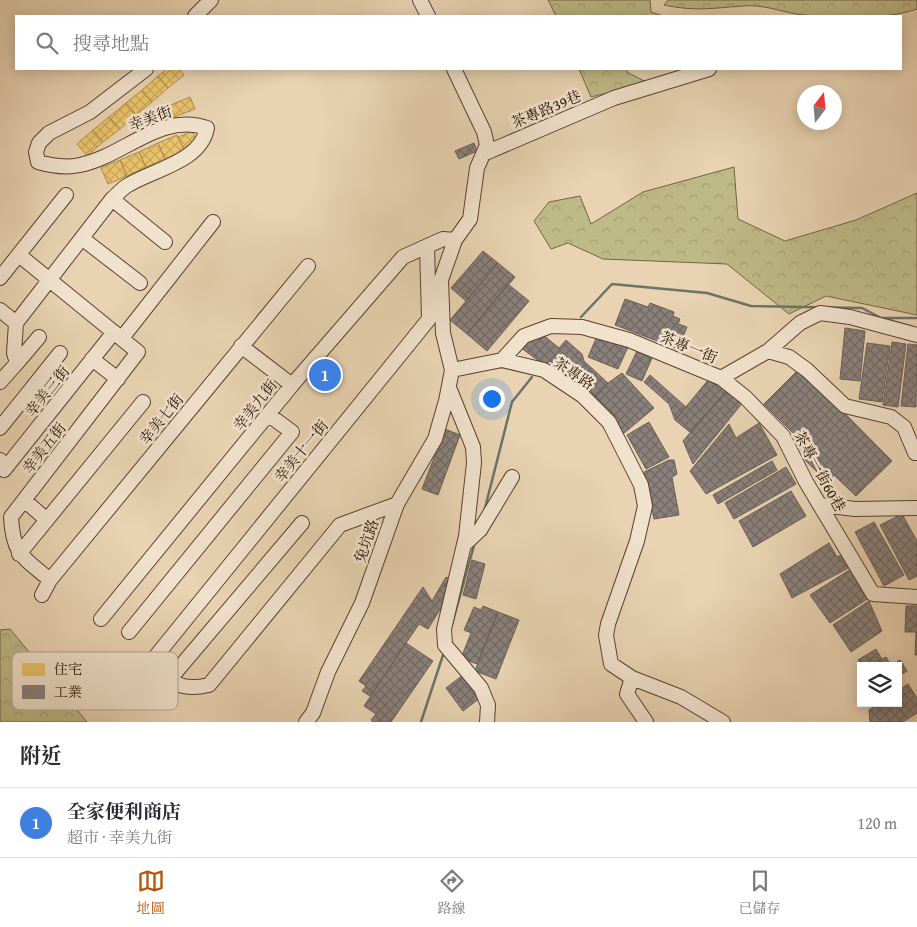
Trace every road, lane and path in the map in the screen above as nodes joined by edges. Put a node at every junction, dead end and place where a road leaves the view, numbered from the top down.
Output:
1 (211, 0) edge
2 (420, 0) edge
3 (195, 15) edge
4 (428, 15) edge
5 (145, 70) edge
6 (454, 70) edge
7 (706, 70) edge
8 (483, 154) junction
9 (66, 195) dead end
10 (112, 199) junction
11 (213, 222) dead end
12 (83, 239) junction
13 (454, 240) junction
14 (165, 242) dead end
15 (427, 246) junction
16 (19, 255) junction
17 (308, 266) dead end
18 (2, 271) edge
19 (51, 279) junction
20 (140, 283) dead end
21 (0, 310) edge
22 (16, 323) junction
23 (118, 335) junction
24 (917, 335) edge
25 (39, 337) dead end
26 (241, 346) junction
27 (768, 351) junction
28 (60, 353) dead end
29 (92, 359) junction
30 (502, 360) junction
31 (18, 363) junction
32 (452, 370) junction
33 (721, 378) junction
34 (118, 379) junction
35 (0, 382) edge
36 (292, 385) junction
37 (449, 387) junction
38 (143, 402) dead end
39 (269, 416) junction
40 (0, 428) edge
41 (915, 453) dead end
42 (2, 465) edge
43 (512, 477) dead end
44 (24, 500) junction
45 (397, 504) junction
46 (820, 504) junction
47 (917, 508) edge
48 (47, 520) junction
49 (302, 523) dead end
50 (465, 544) junction
51 (19, 554) junction
52 (50, 580) junction
53 (42, 595) dead end
54 (917, 597) edge
55 (101, 619) dead end
56 (129, 632) dead end
57 (159, 652) edge
58 (178, 669) edge
59 (632, 678) junction
60 (178, 684) edge
61 (306, 722) edge
62 (486, 722) edge
63 (646, 722) edge
64 (723, 722) edge

1 - 3 street
2 - 4 street
5 - 10 street, 幸美街
6 - 8 street
7 - 8 street, 茶專路39巷
8 - 13 street
9 - 16 street
10 - 12 street, 幸美街
10 - 14 street
11 - 23 street, 幸美三街
12 - 19 street, 幸美街
12 - 20 street
13 - 15 street, 幸美九街
13 - 32 street
15 - 36 street, 幸美九街
15 - 57 street, 幸美十一街
16 - 18 street
16 - 19 street
17 - 26 street, 幸美七街
19 - 22 street, 幸美街
19 - 23 street
21 - 22 street
22 - 31 street
23 - 29 street, 幸美三街
23 - 34 street, 幸美五街
24 - 27 street, 茶專一街
25 - 31 street
26 - 36 street
26 - 52 street, 幸美七街
27 - 33 street, 茶專一街
27 - 41 street
28 - 40 street
29 - 34 street
29 - 42 street, 幸美三街
30 - 32 street, 茶專路
30 - 33 street, 茶專一街
30 - 59 street, 茶專路
31 - 35 street
32 - 37 street, 兔坑路
33 - 46 street, 茶專一街60巷
34 - 44 street, 幸美五街
36 - 39 street, 幸美九街
37 - 45 street, 兔坑路
37 - 50 street
38 - 48 street
39 - 55 street, 幸美九街
39 - 56 street
43 - 50 street
44 - 48 street
44 - 51 street, 幸美五街
45 - 60 street
45 - 61 street, 兔坑路
46 - 47 street
46 - 54 street, 茶專一街60巷
48 - 51 street
49 - 58 street
50 - 62 street
51 - 52 street
52 - 53 street, 幸美七街
59 - 63 street
59 - 64 street, 茶專路

